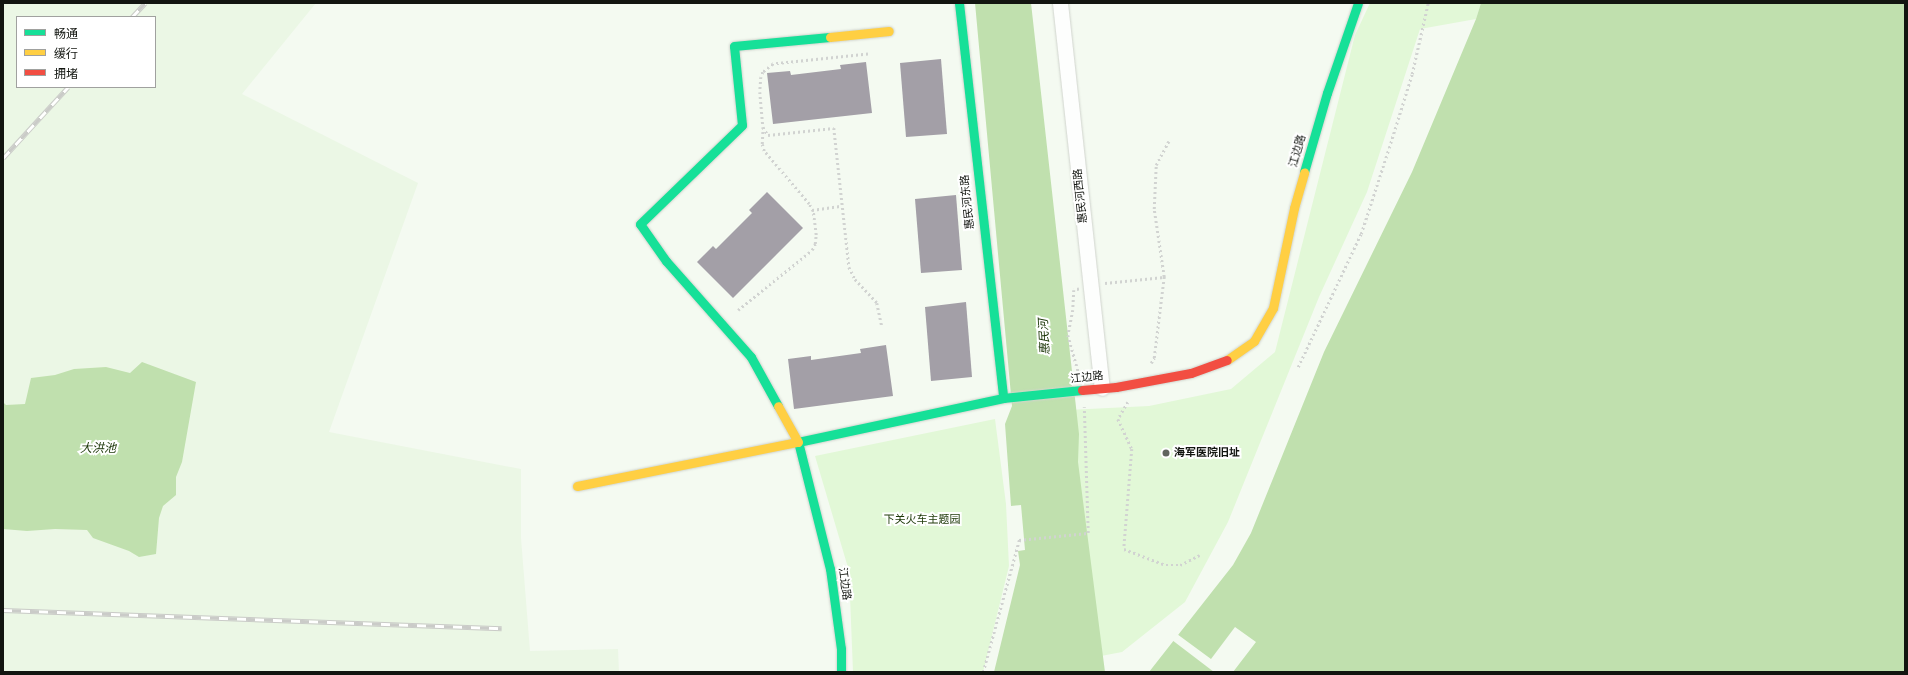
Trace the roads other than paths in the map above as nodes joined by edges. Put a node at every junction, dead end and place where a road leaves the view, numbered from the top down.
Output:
1 (959, 3) edge
2 (1060, 3) edge
3 (1358, 3) edge
4 (889, 31) dead end
5 (1102, 388) dead end
6 (1003, 398) junction
7 (798, 442) junction
8 (577, 486) dead end
9 (841, 672) edge

1 - 6 street, 惠民河东路
2 - 5 street, 惠民河西路
3 - 6 street, 江边路
4 - 7 street
6 - 7 street, 江边路
7 - 8 street
7 - 9 street, 江边路

